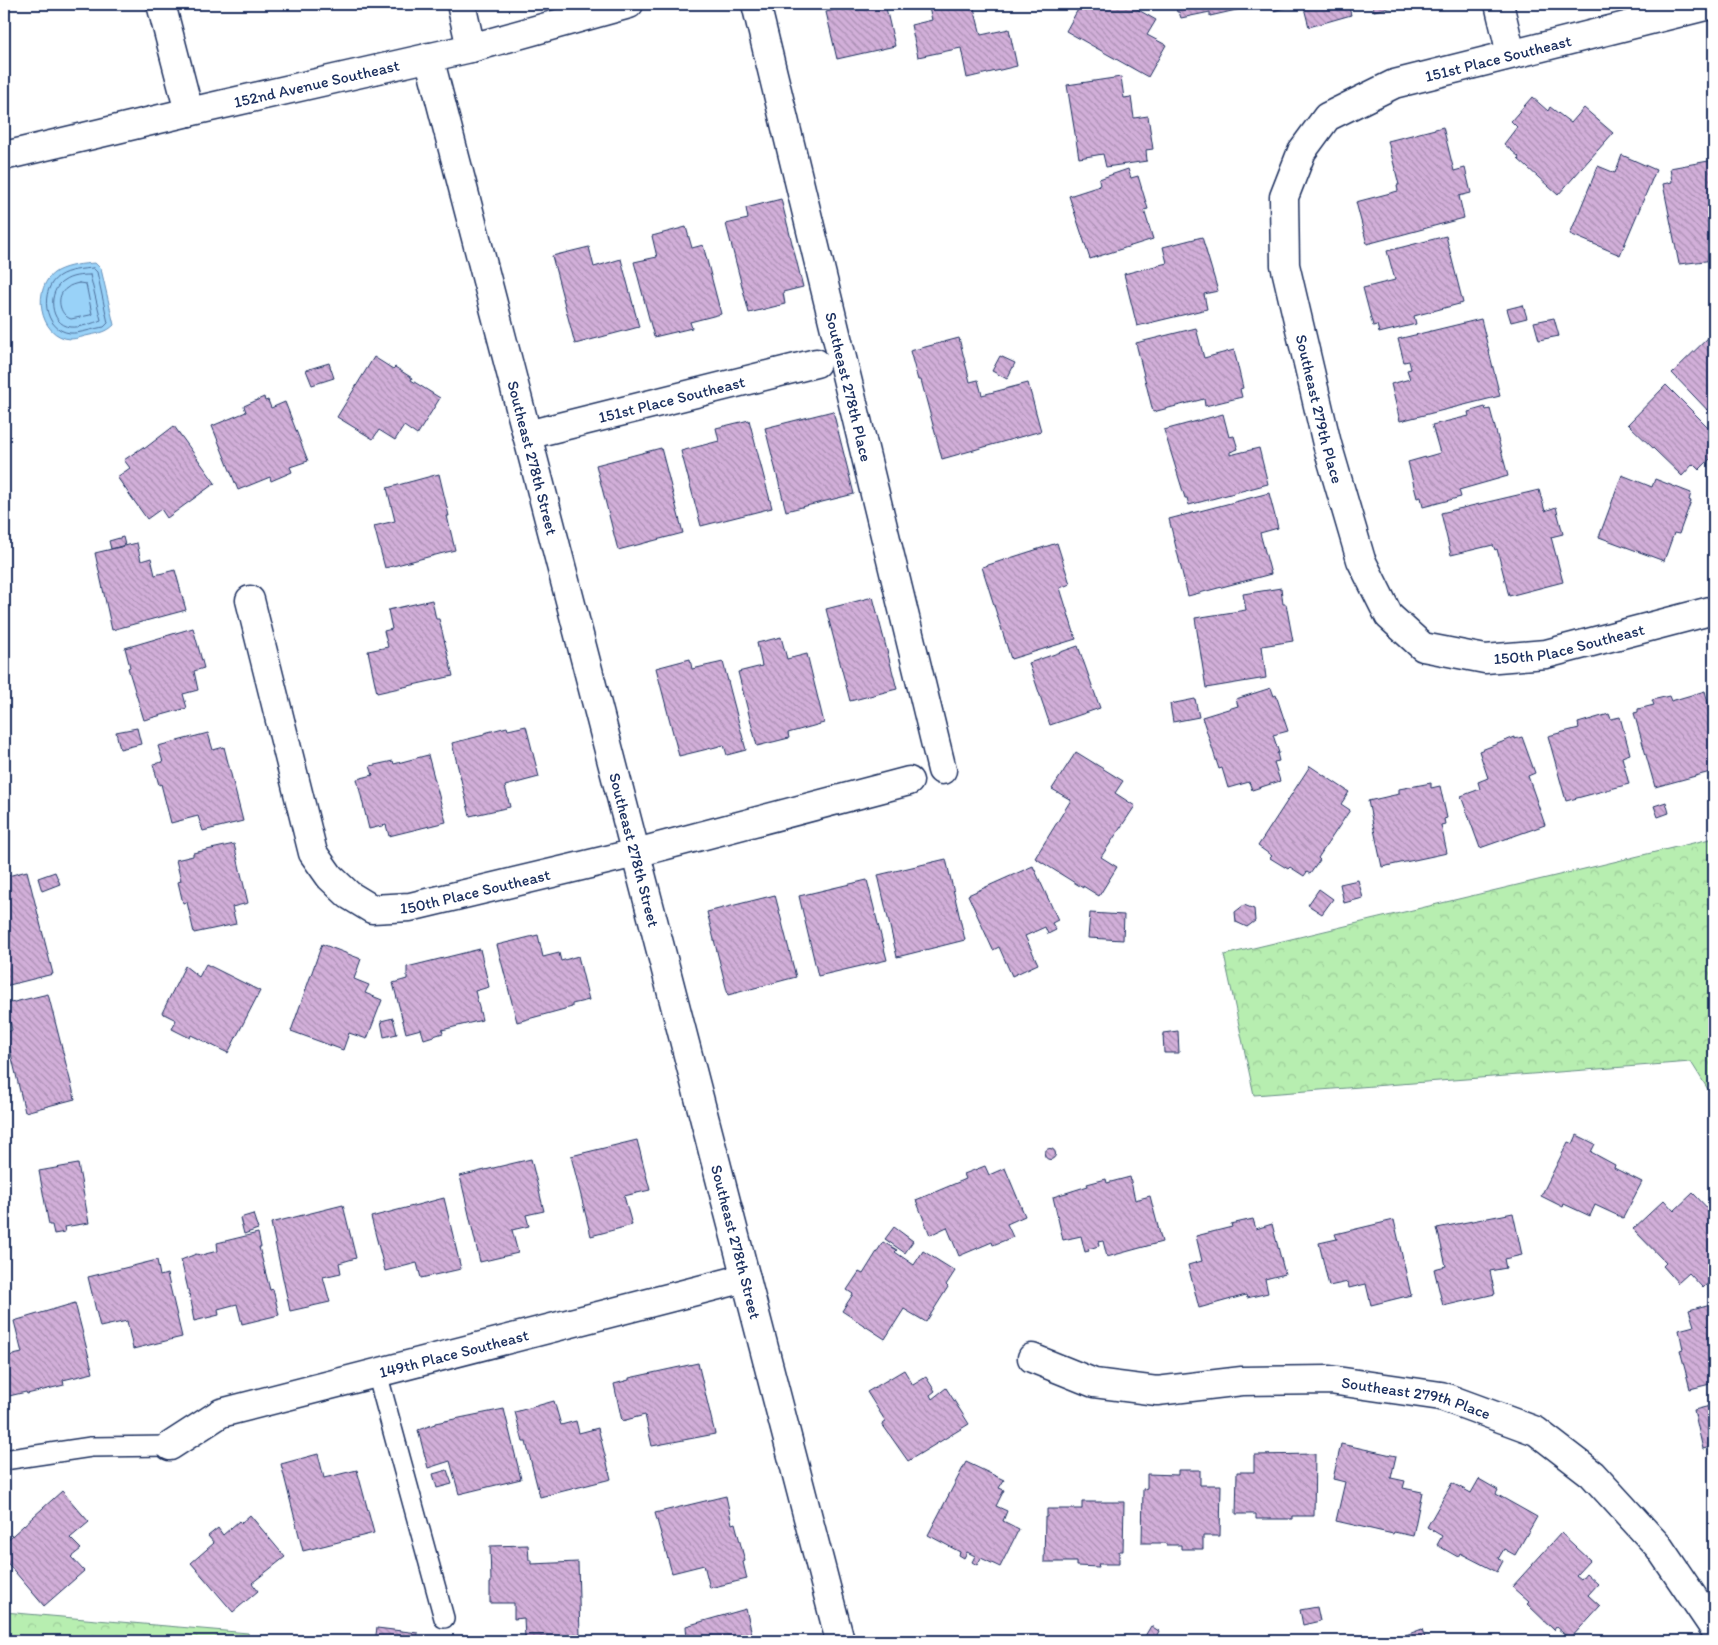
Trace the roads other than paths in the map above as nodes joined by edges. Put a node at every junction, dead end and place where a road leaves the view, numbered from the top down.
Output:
1 (161, 4) edge
2 (461, 4) edge
3 (629, 4) edge
4 (756, 4) edge
5 (1499, 4) edge
6 (1714, 4) edge
7 (471, 48) junction
8 (1511, 54) junction
9 (429, 57) junction
10 (189, 112) junction
11 (1302, 151) joint
12 (4, 156) edge
13 (816, 363) dead end
14 (527, 435) junction
15 (250, 600) dead end
16 (1714, 610) edge
17 (1423, 647) joint
18 (942, 770) dead end
19 (909, 781) dead end
20 (636, 853) junction
21 (746, 1278) junction
22 (1032, 1358) dead end
23 (377, 1373) junction
24 (170, 1446) joint
25 (4, 1460) edge
26 (444, 1618) dead end
27 (1714, 1628) edge
28 (1714, 1636) edge
29 (840, 1641) edge
30 (1705, 1641) edge

1 - 10 street
2 - 7 street
3 - 7 street, 152nd Avenue Southeast
4 - 18 street, Southeast 278th Place
5 - 8 street
6 - 8 street, 151st Place Southeast
7 - 9 street, 152nd Avenue Southeast
8 - 11 street, 151st Place Southeast
9 - 10 street, 152nd Avenue Southeast
9 - 14 street, Southeast 278th Street
10 - 12 street, 152nd Avenue Southeast
11 - 17 street, Southeast 279th Place
13 - 14 street, 151st Place Southeast
14 - 20 street, Southeast 278th Street
15 - 20 street, 150th Place Southeast
16 - 17 street, 150th Place Southeast
19 - 20 street, 150th Place Southeast
20 - 21 street, Southeast 278th Street
21 - 23 street, 149th Place Southeast
21 - 29 street, Southeast 278th Street
22 - 27 street, Southeast 279th Place
23 - 24 street, 149th Place Southeast
23 - 26 lane
24 - 25 lane
28 - 30 street

